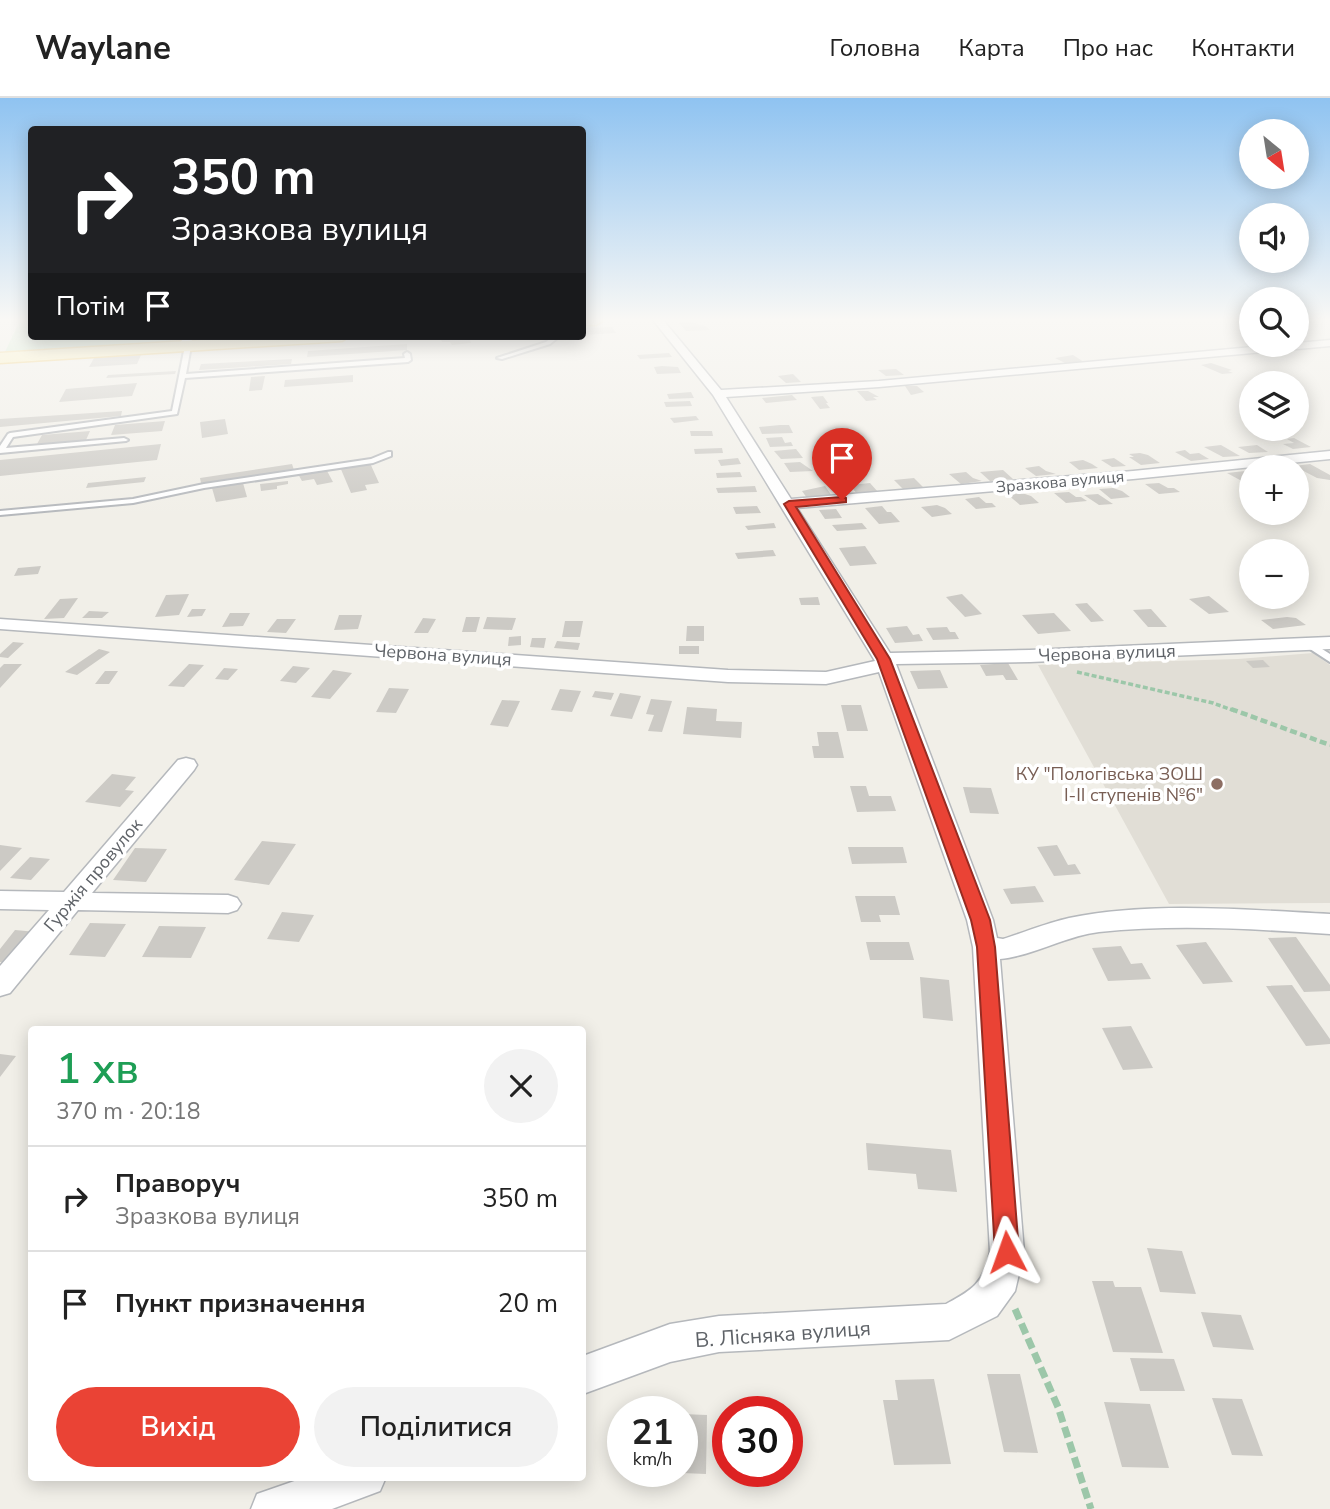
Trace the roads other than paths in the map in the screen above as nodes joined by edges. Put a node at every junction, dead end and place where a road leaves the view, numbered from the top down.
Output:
1 (179, 386) edge
2 (711, 386) edge
3 (849, 386) edge
4 (718, 394) junction
5 (124, 440) dead end
6 (387, 454) dead end
7 (1330, 455) edge
8 (789, 504) junction
9 (0, 513) edge
10 (0, 624) edge
11 (1321, 644) edge
12 (1330, 659) edge
13 (885, 662) junction
14 (186, 765) dead end
15 (0, 900) edge
16 (70, 902) junction
17 (228, 904) dead end
18 (1330, 924) edge
19 (986, 947) junction
20 (0, 985) edge
21 (586, 1374) edge
22 (354, 1481) edge
23 (272, 1509) edge

1 - 5 lane
2 - 4 street
3 - 4 street
4 - 8 street
6 - 9 lane
7 - 8 street, Зразкова вулиця
8 - 13 street
10 - 13 street, Червона вулиця
11 - 12 lane
11 - 13 street, Червона вулиця
13 - 19 street
14 - 16 street, Гуржія провулок
15 - 16 street
16 - 17 street
16 - 20 street, Гуржія провулок
18 - 19 street
19 - 21 street, В. Лісняка вулиця
22 - 23 street

